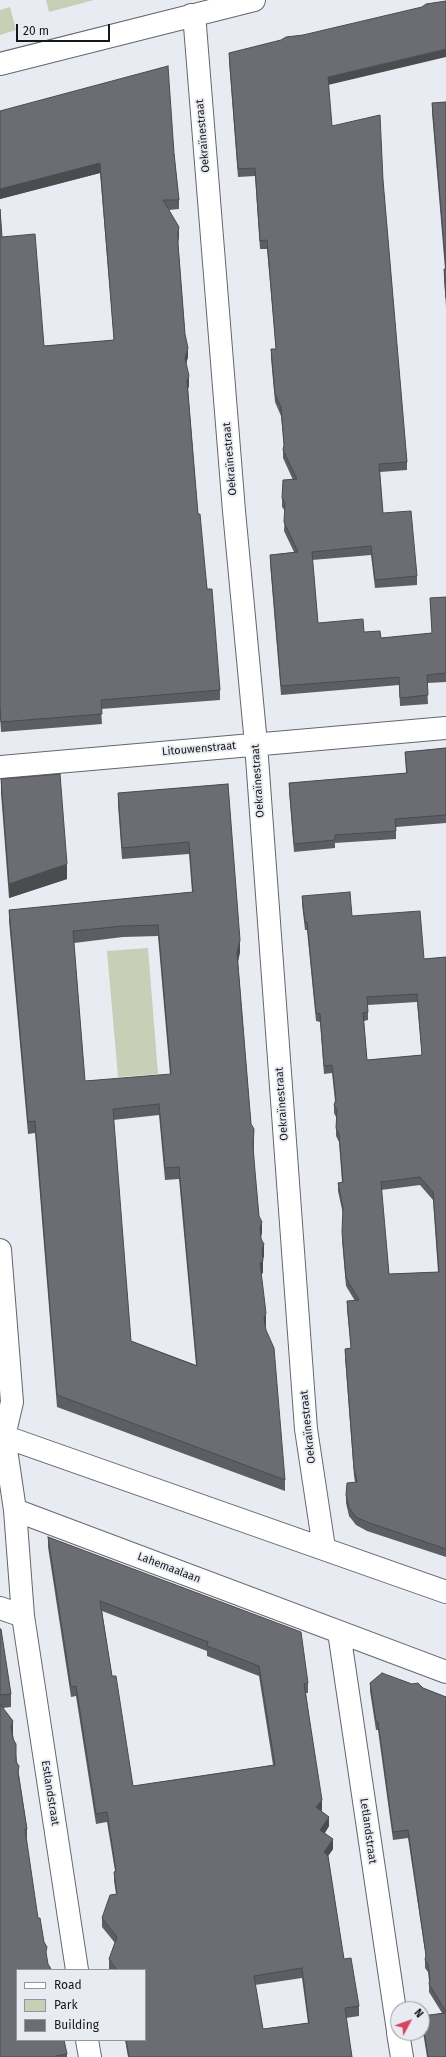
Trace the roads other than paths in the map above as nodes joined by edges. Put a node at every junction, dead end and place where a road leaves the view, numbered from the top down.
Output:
1 (254, 0) edge
2 (191, 14) junction
3 (0, 64) edge
4 (446, 728) edge
5 (256, 744) junction
6 (0, 767) edge
7 (0, 1250) edge
8 (2, 1436) edge
9 (15, 1510) junction
10 (324, 1548) junction
11 (446, 1592) edge
12 (0, 1608) edge
13 (23, 1616) junction
14 (339, 1632) junction
15 (446, 1672) edge
16 (77, 1969) edge
17 (393, 2001) edge
18 (87, 2041) edge
19 (399, 2041) edge
20 (90, 2057) edge
21 (402, 2057) edge

1 - 2 street
2 - 3 street
2 - 5 street, Oekraïnestraat
4 - 5 street, Litouwenstraat
5 - 6 street, Litouwenstraat
5 - 10 street, Oekraïnestraat
7 - 8 street
8 - 9 street
8 - 10 street
9 - 13 street
9 - 14 street, Lahemaalaan
10 - 11 street
12 - 13 street
13 - 16 street, Estlandstraat
14 - 15 street, Lahemaalaan
14 - 17 street, Letlandstraat
18 - 20 street
19 - 21 street, Letlandstraat

